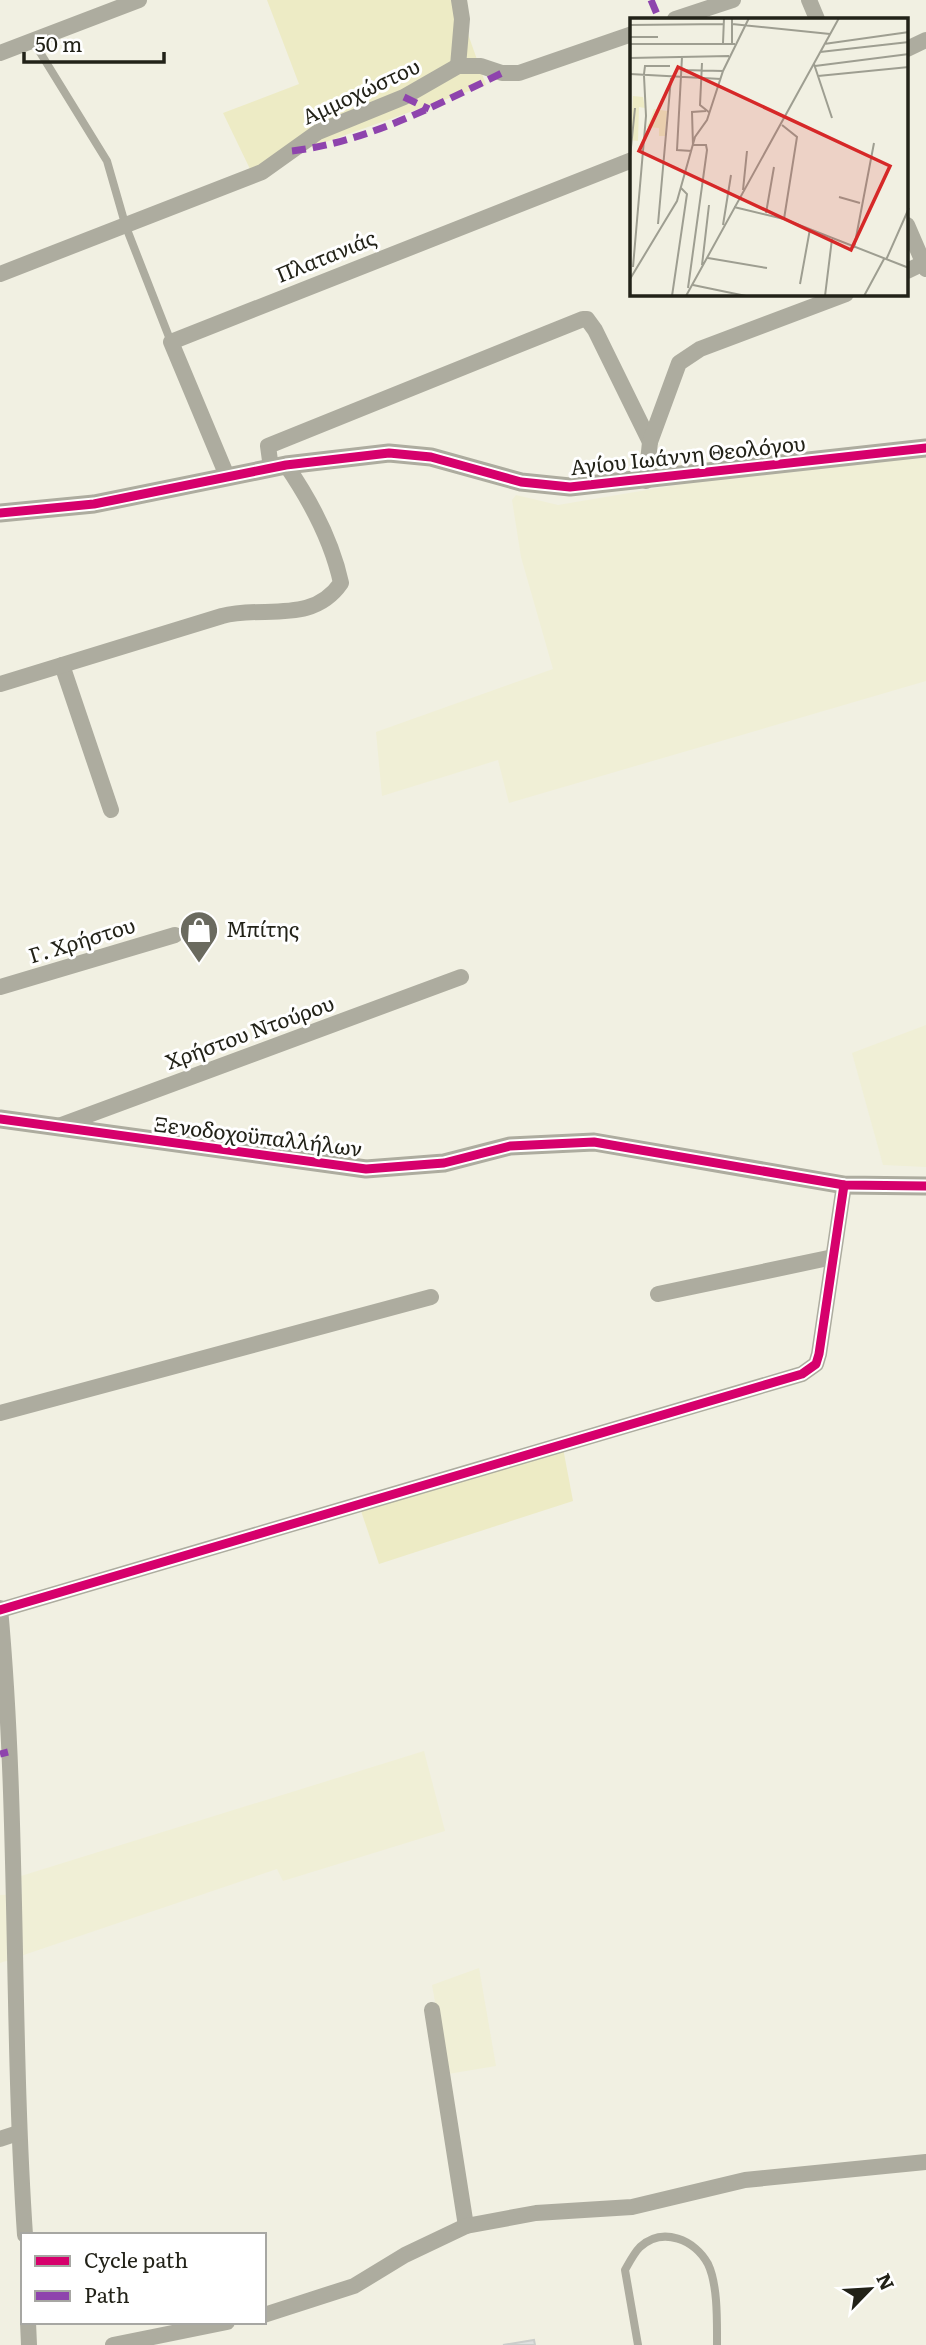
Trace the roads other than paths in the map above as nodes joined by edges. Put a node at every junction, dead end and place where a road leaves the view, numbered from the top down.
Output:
1 (139, 0) edge
2 (458, 0) edge
3 (733, 0) edge
4 (809, 0) edge
5 (678, 18) edge
6 (817, 18) edge
7 (630, 35) edge
8 (33, 41) junction
9 (925, 44) edge
10 (908, 49) edge
11 (0, 53) edge
12 (458, 66) junction
13 (630, 161) edge
14 (126, 227) junction
15 (908, 227) edge
16 (925, 265) edge
17 (908, 271) edge
18 (0, 274) edge
19 (841, 296) edge
20 (171, 342) junction
21 (650, 442) junction
22 (926, 448) edge
23 (278, 467) junction
24 (227, 476) junction
25 (646, 481) junction
26 (0, 513) edge
27 (62, 664) junction
28 (0, 684) edge
29 (111, 810) dead end
30 (175, 935) dead end
31 (461, 977) dead end
32 (0, 987) edge
33 (0, 1119) edge
34 (54, 1128) junction
35 (844, 1185) junction
36 (926, 1186) edge
37 (833, 1257) junction
38 (658, 1294) dead end
39 (431, 1297) dead end
40 (0, 1413) edge
41 (0, 1609) edge
42 (7, 1889) edge
43 (432, 2010) dead end
44 (18, 2133) junction
45 (0, 2139) edge
46 (926, 2162) edge
47 (466, 2226) junction
48 (25, 2233) edge
49 (266, 2314) edge
50 (29, 2324) edge
51 (218, 2324) edge
52 (29, 2345) edge
53 (113, 2345) edge
54 (638, 2345) edge
55 (717, 2345) edge

1 - 8 street
2 - 12 street
3 - 5 street
4 - 6 street
7 - 12 street
8 - 11 street
8 - 14 lane
9 - 10 street
12 - 14 street, Αμμοχώστου
13 - 20 street, Πλατανιάς
14 - 18 street, Αμμοχώστου
14 - 20 lane
15 - 16 street
16 - 17 street
19 - 21 street
20 - 24 street
21 - 23 street
21 - 25 street
22 - 25 street, Αγίου Ιωάννη Θεολόγου
23 - 24 street, Αγίου Ιωάννη Θεολόγου
23 - 25 street, Αγίου Ιωάννη Θεολόγου
23 - 27 street
24 - 26 street, Αγίου Ιωάννη Θεολόγου
27 - 28 street
27 - 29 street
30 - 32 street, Γ. Χρήστου
31 - 34 street, Χρήστου Ντούρου
33 - 34 street, Ξενοδοχοϋπαλλήλων
34 - 35 street, Ξενοδοχοϋπαλλήλων
35 - 36 street, Ξενοδοχοϋπαλλήλων
35 - 37 street
37 - 38 street
37 - 41 street
39 - 40 street
41 - 42 street
42 - 44 street
43 - 47 street
44 - 45 street
44 - 48 street
46 - 47 street
47 - 49 street
50 - 52 street
51 - 53 street
54 - 55 lane

